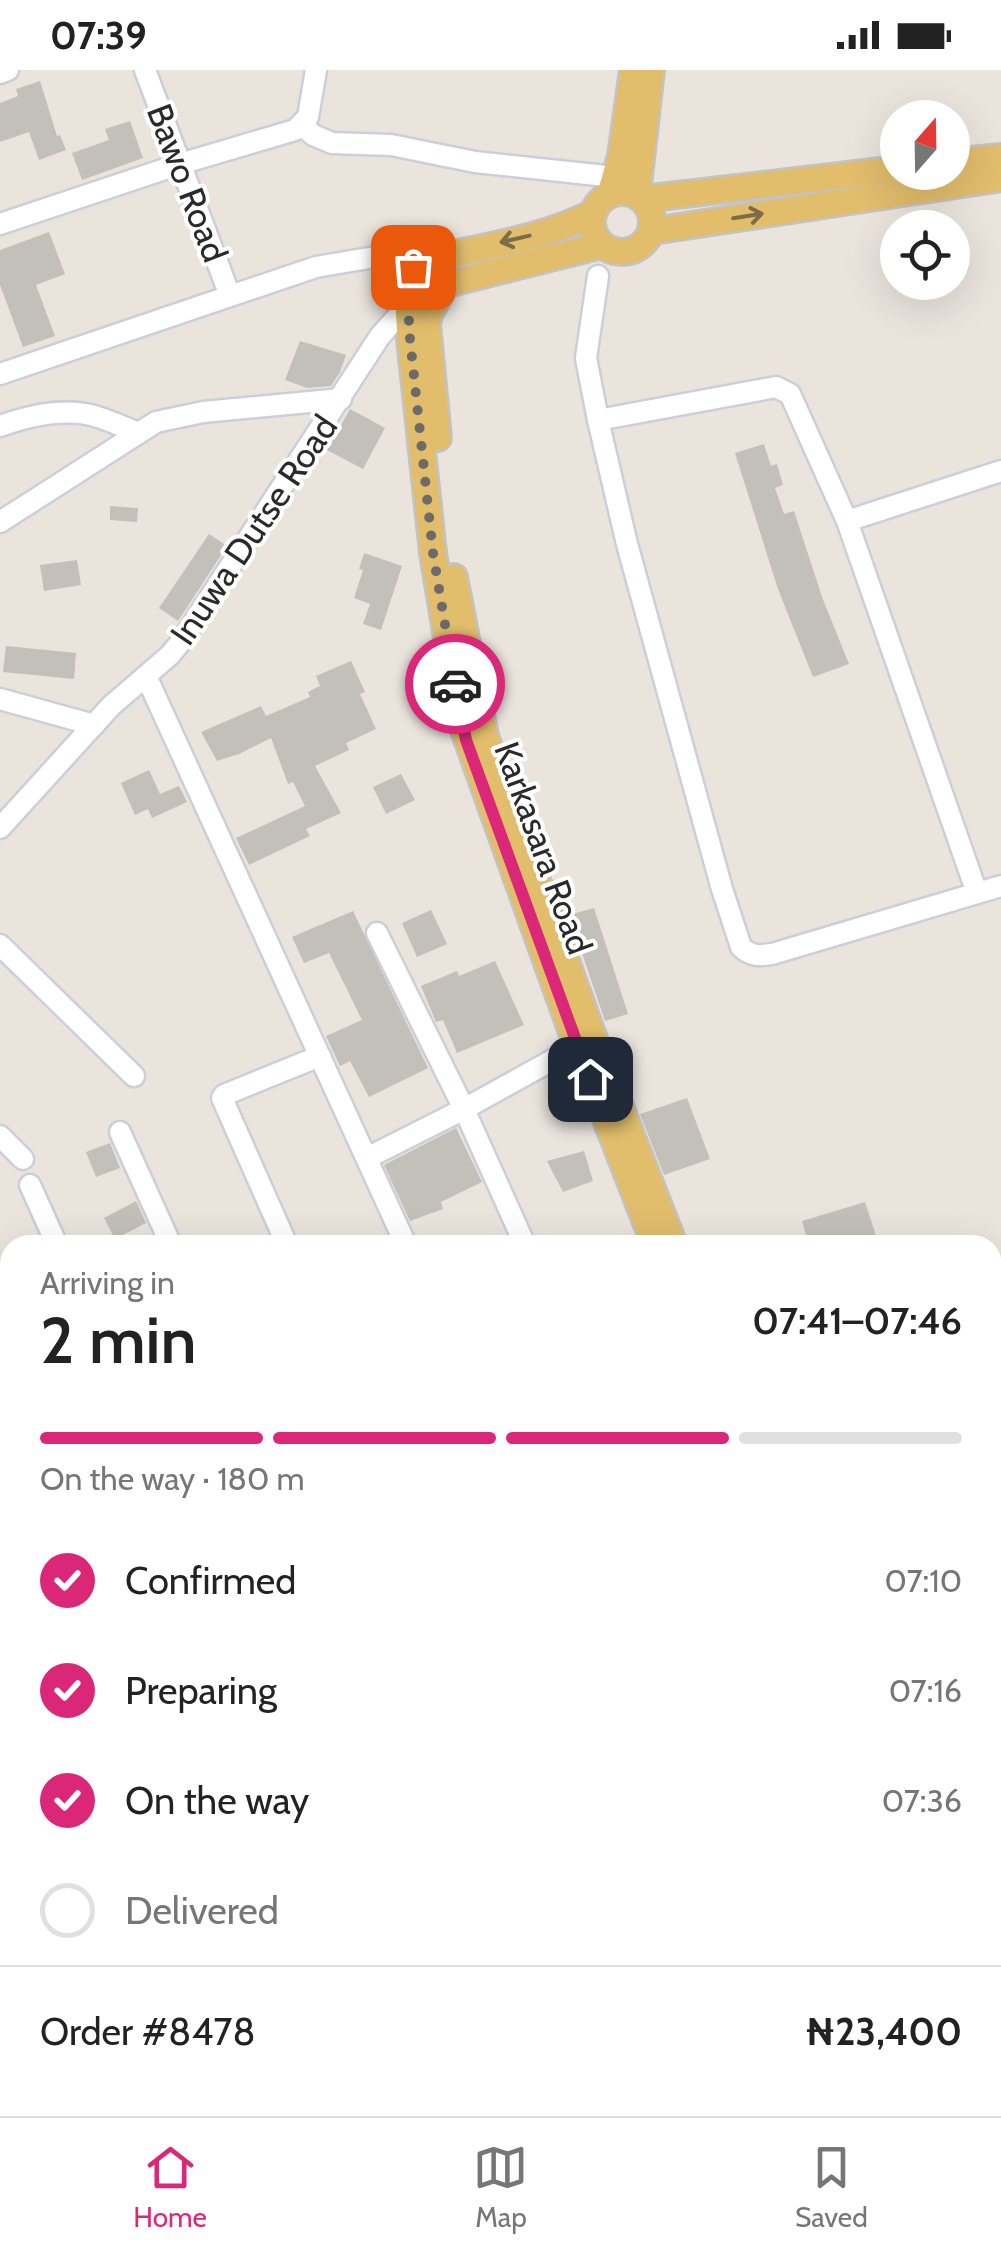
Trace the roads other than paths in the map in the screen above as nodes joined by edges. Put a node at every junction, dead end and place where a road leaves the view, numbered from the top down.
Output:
1 (8, 70) edge
2 (145, 70) edge
3 (302, 70) edge
4 (316, 70) edge
5 (633, 70) edge
6 (652, 70) edge
7 (0, 73) edge
8 (312, 98) junction
9 (302, 125) junction
10 (1001, 157) edge
11 (970, 160) edge
12 (180, 164) junction
13 (880, 171) edge
14 (1001, 178) edge
15 (606, 195) junction
16 (640, 197) junction
17 (0, 224) edge
18 (652, 230) junction
19 (602, 244) junction
20 (418, 276) junction
21 (598, 276) dead end
22 (444, 287) junction
23 (230, 296) junction
24 (0, 374) edge
25 (341, 399) junction
26 (598, 420) junction
27 (0, 426) edge
28 (139, 433) junction
29 (1001, 471) edge
30 (847, 521) junction
31 (0, 522) edge
32 (146, 676) junction
33 (0, 699) edge
34 (94, 725) junction
35 (0, 828) edge
36 (1001, 886) edge
37 (977, 894) junction
38 (378, 933) dead end
39 (0, 945) edge
40 (585, 1042) junction
41 (320, 1056) junction
42 (134, 1076) dead end
43 (464, 1109) junction
44 (120, 1132) dead end
45 (0, 1136) edge
46 (367, 1158) junction
47 (23, 1159) dead end
48 (30, 1185) dead end
49 (52, 1235) edge
50 (166, 1235) edge
51 (283, 1235) edge
52 (402, 1235) edge
53 (521, 1235) edge
54 (651, 1235) edge
55 (670, 1235) edge

1 - 7 street
2 - 12 street, Bawo Road
3 - 8 street
4 - 8 street
5 - 15 main road
6 - 16 main road
8 - 9 street
9 - 12 street
9 - 15 street
10 - 11 main road
12 - 17 street
12 - 23 street, Bawo Road
13 - 16 main road
18 -> 14 main road
15 - 16 main road
15 - 19 main road
15 -> 20 main road
16 - 18 main road
18 - 19 main road
19 - 22 main road
20 - 22 main road
20 - 23 street
20 - 25 street, Inuwa Dutse Road
20 - 40 main road, Karkasara Road
21 - 26 street
22 - 40 main road, Karkasara Road
23 - 24 street
25 - 28 street
25 - 32 street, Inuwa Dutse Road
26 - 30 street
26 - 37 street
27 - 28 street
28 - 31 street
29 - 30 street
30 - 37 street
32 - 34 street, Inuwa Dutse Road
32 - 41 street
33 - 34 street
34 - 35 street, Inuwa Dutse Road
36 - 37 street
38 - 43 street
39 - 42 street
40 - 43 street
40 - 54 main road, Karkasara Road
40 - 55 main road, Karkasara Road
41 - 46 street
41 - 51 street
43 - 46 street
43 - 53 street
44 - 50 street
45 - 47 street
46 - 52 street
48 - 49 street

